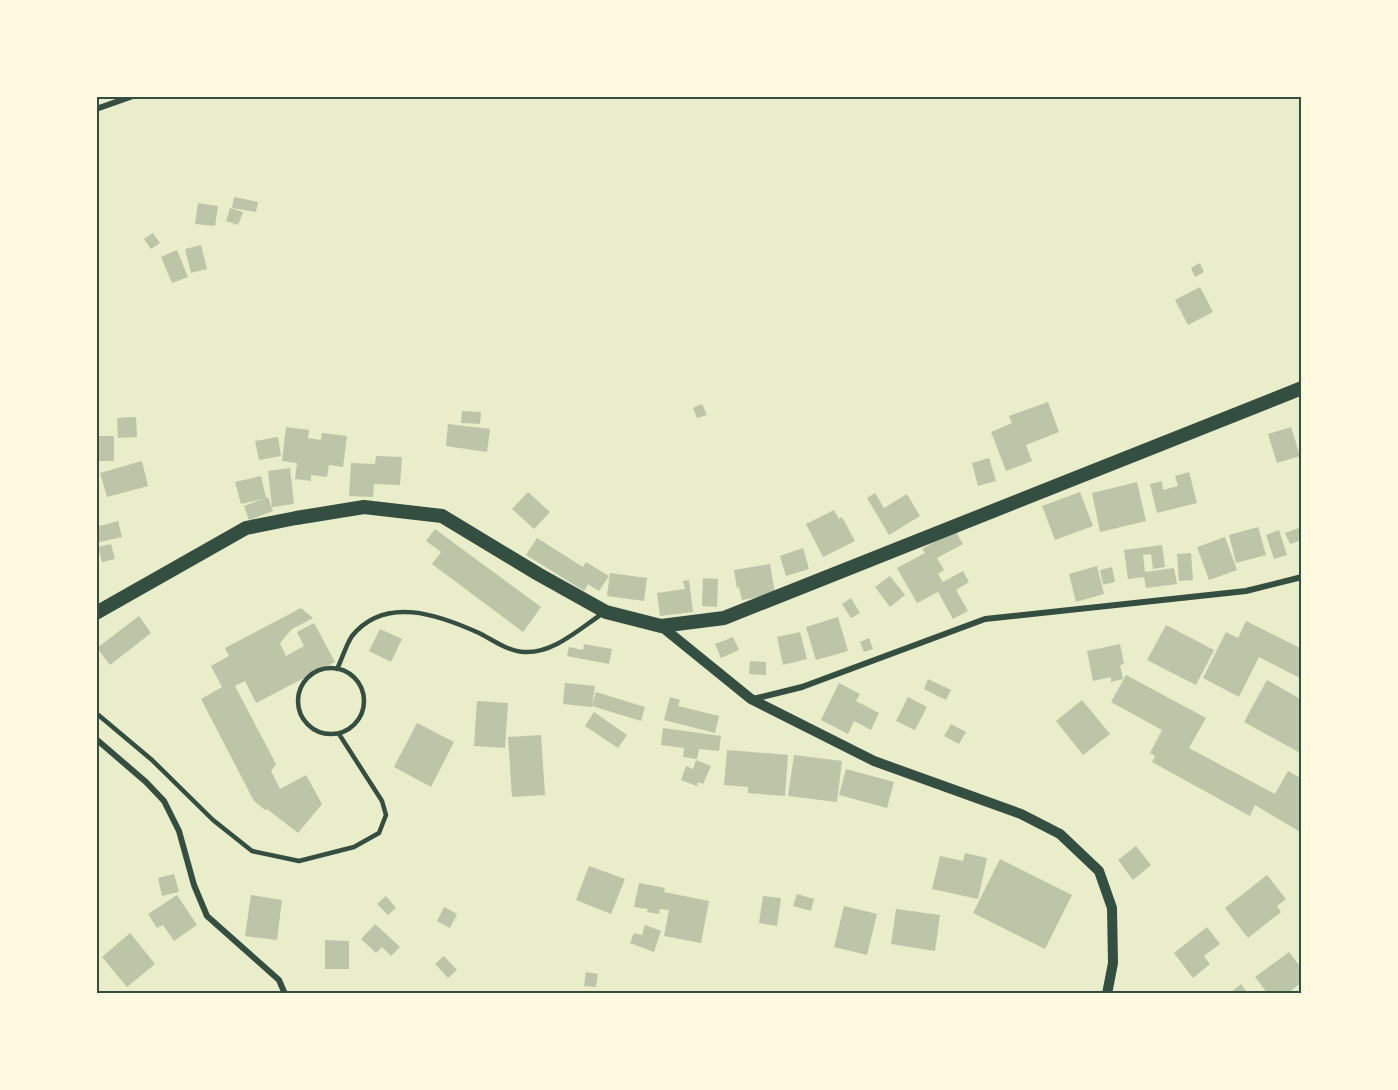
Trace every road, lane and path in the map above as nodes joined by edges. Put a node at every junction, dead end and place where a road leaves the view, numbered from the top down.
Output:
1 (134, 96) edge
2 (96, 109) edge
3 (1302, 388) edge
4 (1302, 577) edge
5 (606, 612) junction
6 (96, 613) edge
7 (661, 626) junction
8 (337, 669) junction
9 (751, 699) junction
10 (96, 714) edge
11 (339, 734) junction
12 (96, 739) edge
13 (285, 994) edge
14 (1107, 994) edge

1 - 2 street
3 - 7 main road
4 - 9 street
5 - 6 main road
5 - 7 main road
5 - 8 lane
7 - 9 street
8 - 11 lane
8 - 11 lane
9 - 14 street
10 - 11 lane
12 - 13 street

